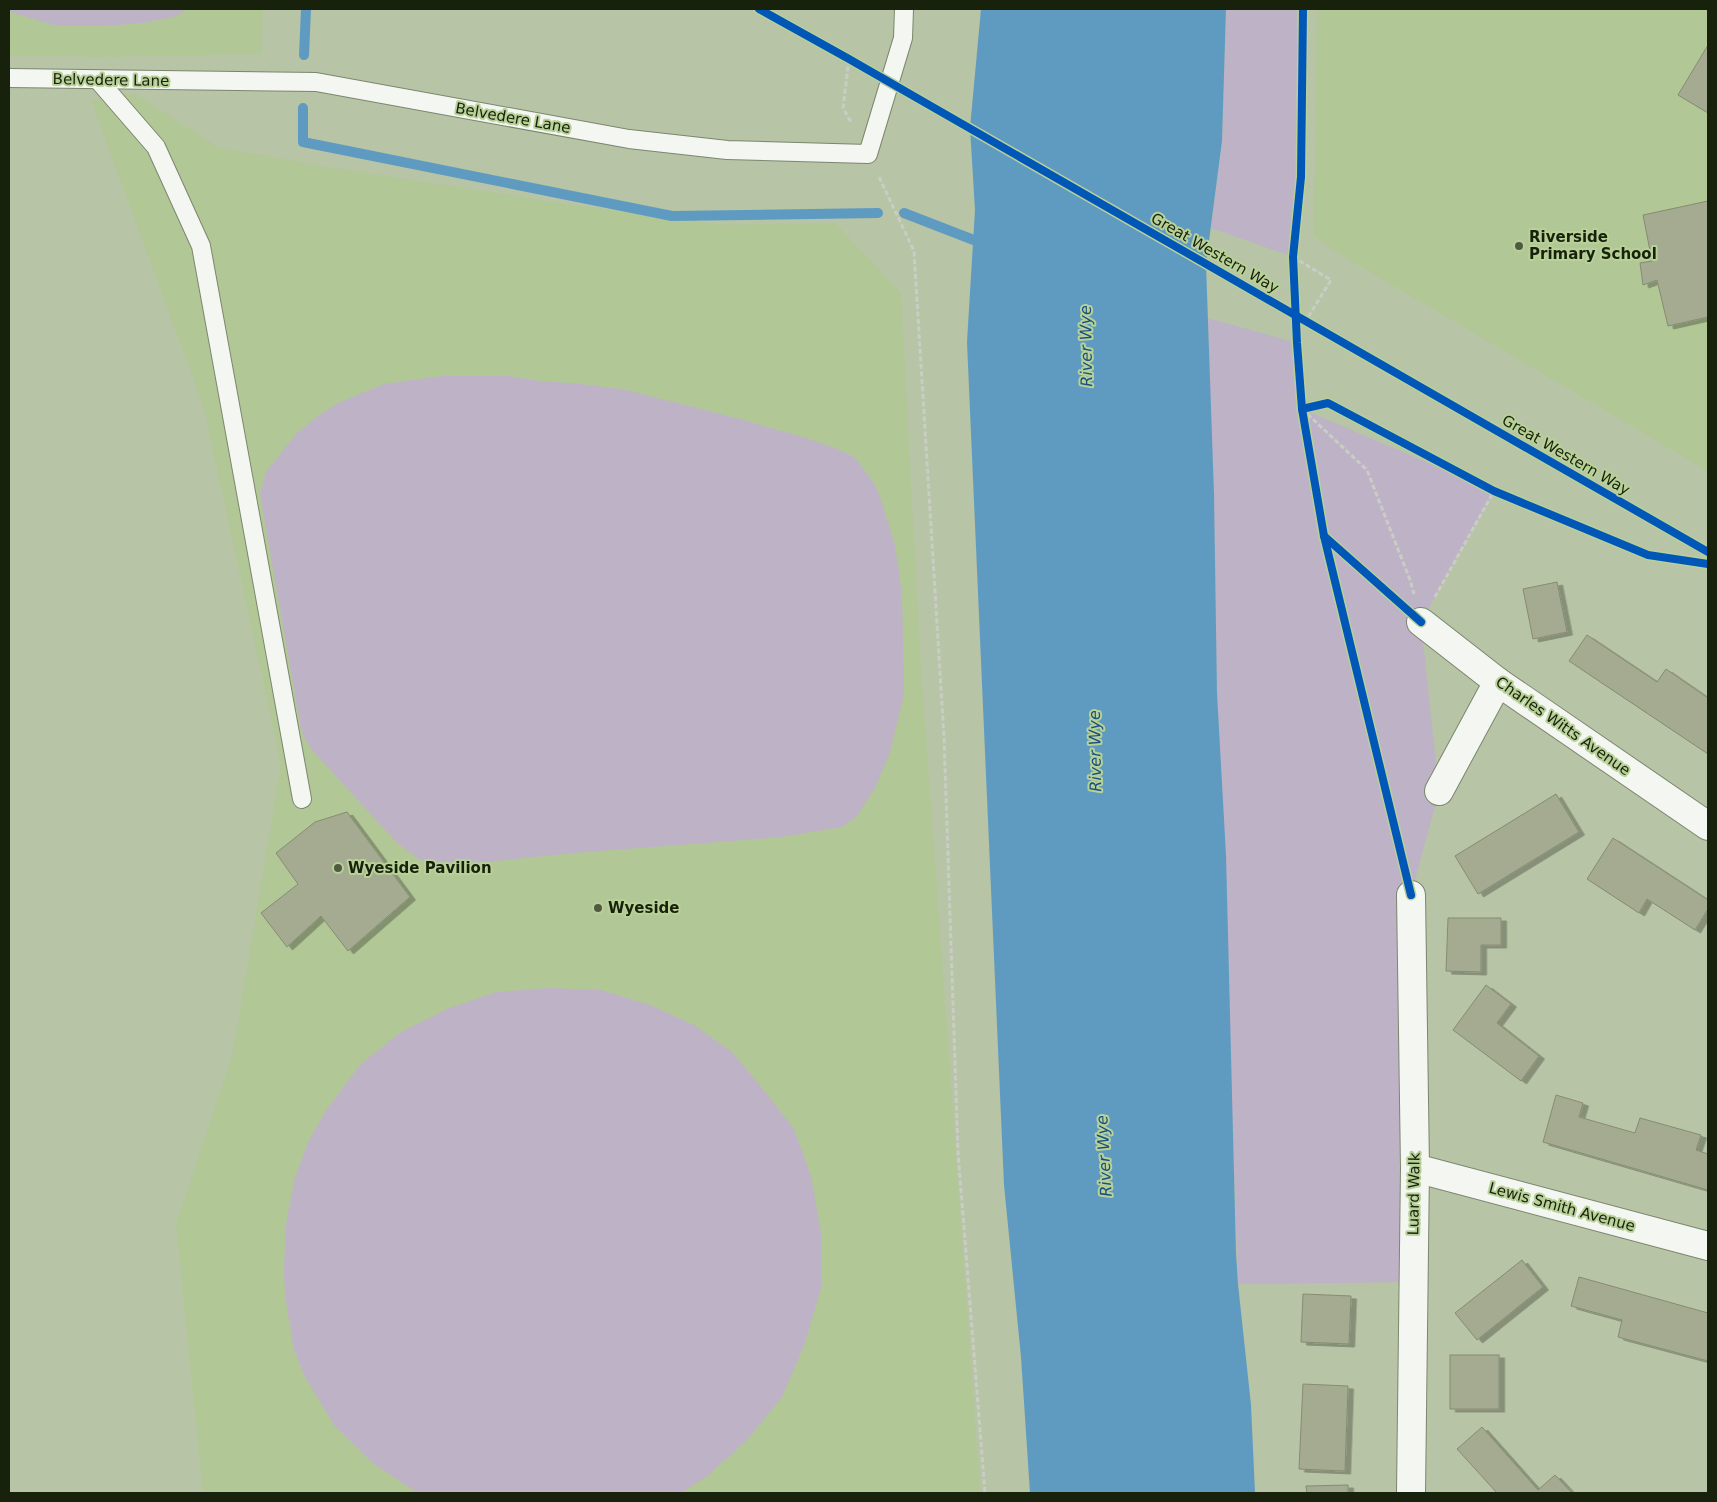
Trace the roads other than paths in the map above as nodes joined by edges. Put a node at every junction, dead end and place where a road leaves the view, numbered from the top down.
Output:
1 (904, 9) edge
2 (9, 78) edge
3 (98, 80) junction
4 (1421, 622) road end
5 (1498, 682) junction
6 (1439, 790) dead end
7 (302, 799) dead end
8 (1708, 826) edge
9 (1411, 894) dead end
10 (1415, 1168) junction
11 (1708, 1246) edge
12 (1411, 1493) edge

1 - 3 lane, Belvedere Lane
2 - 3 lane, Belvedere Lane
3 - 7 lane
4 - 5 street, Charles Witts Avenue
5 - 6 street
5 - 8 street, Charles Witts Avenue
9 - 10 street, Luard Walk
10 - 11 street, Lewis Smith Avenue
10 - 12 street, Luard Walk

